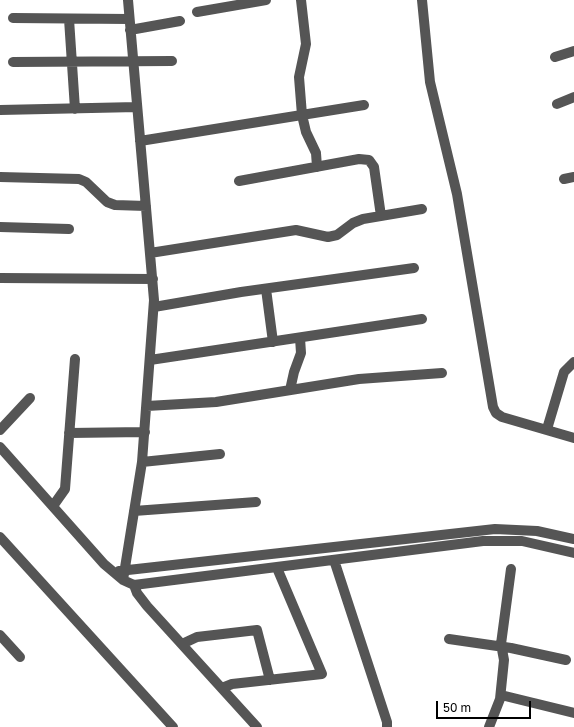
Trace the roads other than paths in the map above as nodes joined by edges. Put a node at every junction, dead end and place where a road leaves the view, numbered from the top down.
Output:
1 (128, 0) edge
2 (266, 0) edge
3 (301, 0) edge
4 (422, 0) edge
5 (198, 12) dead end
6 (13, 18) dead end
7 (70, 19) junction
8 (130, 19) junction
9 (180, 21) dead end
10 (130, 30) junction
11 (574, 50) edge
12 (555, 57) dead end
13 (13, 62) dead end
14 (72, 62) junction
15 (133, 62) junction
16 (172, 62) dead end
17 (574, 97) edge
18 (557, 104) dead end
19 (364, 105) dead end
20 (137, 107) junction
21 (75, 109) junction
22 (0, 110) edge
23 (302, 115) junction
24 (140, 140) junction
25 (317, 167) junction
26 (0, 177) edge
27 (239, 182) dead end
28 (146, 206) junction
29 (422, 209) dead end
30 (381, 216) junction
31 (0, 227) edge
32 (69, 229) dead end
33 (150, 253) junction
34 (414, 268) dead end
35 (0, 278) edge
36 (153, 279) junction
37 (266, 289) junction
38 (154, 308) junction
39 (422, 319) dead end
40 (300, 338) junction
41 (273, 342) junction
42 (75, 359) dead end
43 (150, 360) junction
44 (574, 362) edge
45 (442, 373) dead end
46 (290, 390) junction
47 (30, 398) dead end
48 (147, 406) junction
49 (547, 429) junction
50 (0, 430) edge
51 (145, 432) junction
52 (70, 433) junction
53 (574, 438) edge
54 (0, 447) edge
55 (220, 454) dead end
56 (142, 462) junction
57 (256, 502) dead end
58 (53, 506) junction
59 (134, 511) junction
60 (0, 537) edge
61 (574, 539) edge
62 (574, 553) edge
63 (334, 560) junction
64 (277, 568) junction
65 (511, 569) dead end
66 (124, 576) junction
67 (134, 585) junction
68 (0, 635) edge
69 (448, 639) dead end
70 (182, 644) junction
71 (502, 647) junction
72 (20, 657) dead end
73 (566, 660) dead end
74 (270, 680) junction
75 (222, 688) junction
76 (500, 695) junction
77 (574, 713) edge
78 (173, 727) edge
79 (257, 727) edge
80 (387, 727) edge
81 (489, 727) edge

1 - 8 street
2 - 5 street
3 - 23 street
4 - 49 street
6 - 7 street
7 - 8 street
7 - 14 street
8 - 10 street
9 - 10 street
10 - 15 street
11 - 12 street
13 - 14 street
14 - 15 street
14 - 21 street
15 - 16 street
15 - 20 street
17 - 18 street
19 - 23 street
20 - 21 street
20 - 24 street
21 - 22 street
23 - 24 street
23 - 25 street
24 - 28 street
25 - 27 street
25 - 30 street
26 - 28 street
28 - 33 street
29 - 30 street
30 - 33 street
31 - 32 street
33 - 36 street
34 - 37 street
35 - 36 street
36 - 38 street
37 - 38 street
37 - 41 street
38 - 43 street
39 - 40 street
40 - 41 street
40 - 46 street
41 - 43 street
42 - 52 street
43 - 48 street
44 - 49 street
45 - 46 street
46 - 48 street
47 - 50 street
48 - 51 street
49 - 53 street
51 - 52 street
51 - 56 street
52 - 58 street
54 - 58 street
55 - 56 street
56 - 59 street
57 - 59 street
58 - 66 street
59 - 66 street
60 - 78 street
61 - 66 street
62 - 63 street
63 - 64 street
63 - 80 street
64 - 67 street
64 - 74 street
65 - 71 street
66 - 67 street
67 - 70 street
68 - 72 street
69 - 71 street
70 - 74 street
70 - 75 street
71 - 73 street
71 - 76 street
74 - 75 street
75 - 79 street
76 - 77 street
76 - 81 street

